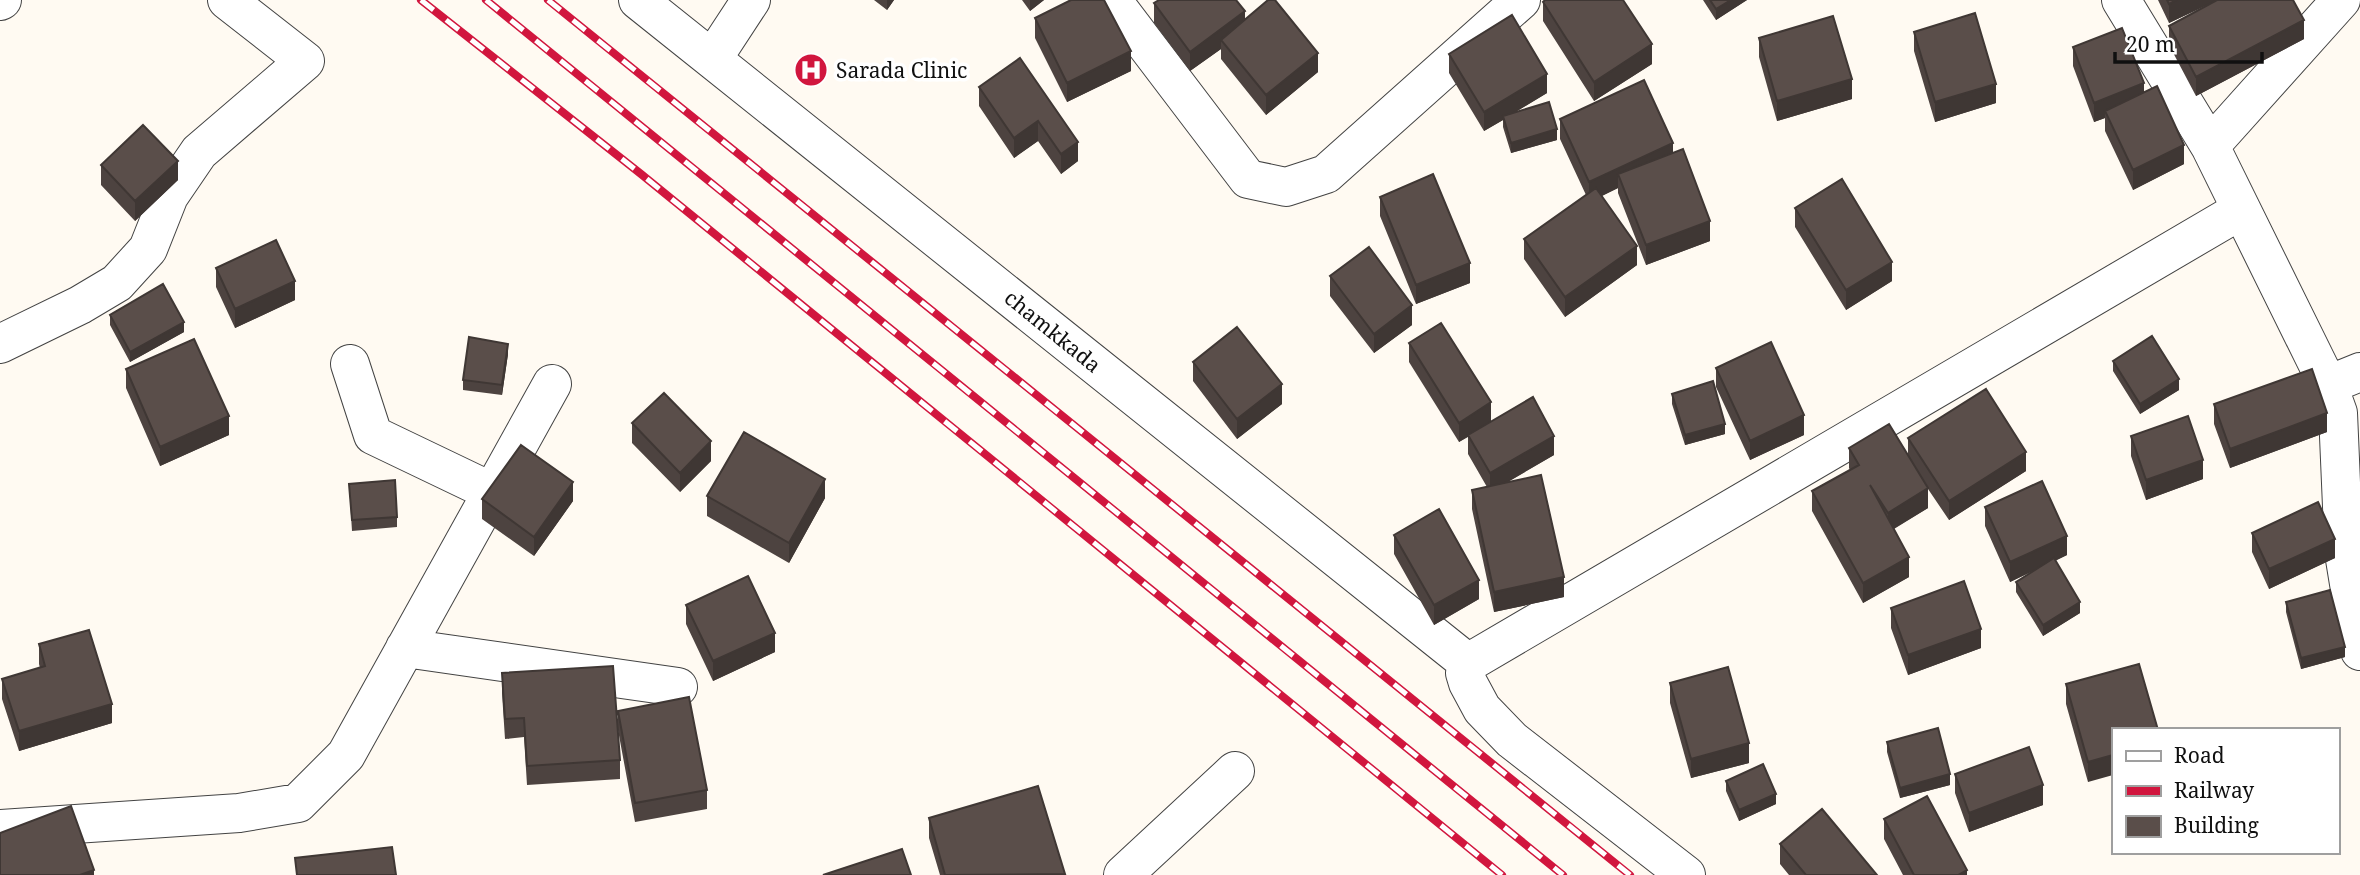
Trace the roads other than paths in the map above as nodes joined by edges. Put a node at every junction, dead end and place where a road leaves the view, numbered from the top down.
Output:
1 (227, 0) edge
2 (638, 0) edge
3 (751, 0) edge
4 (1112, 0) edge
5 (1521, 0) edge
6 (2121, 0) edge
7 (2341, 0) edge
8 (713, 58) junction
9 (2210, 146) junction
10 (2241, 210) junction
11 (0, 344) edge
12 (350, 364) dead end
13 (2344, 378) edge
14 (551, 384) dead end
15 (492, 492) junction
16 (405, 648) junction
17 (2360, 652) edge
18 (1468, 663) junction
19 (678, 687) dead end
20 (1235, 771) dead end
21 (0, 829) edge
22 (1123, 875) edge
23 (1686, 875) edge

1 - 11 street
2 - 8 street, chamkkada
3 - 8 street
4 - 5 street
6 - 9 street
7 - 9 street
8 - 18 street, chamkkada
9 - 10 street
10 - 13 street
10 - 18 street
12 - 15 street
13 - 17 street
14 - 15 street
15 - 16 street
16 - 19 street
16 - 21 street
18 - 23 street
20 - 22 street

